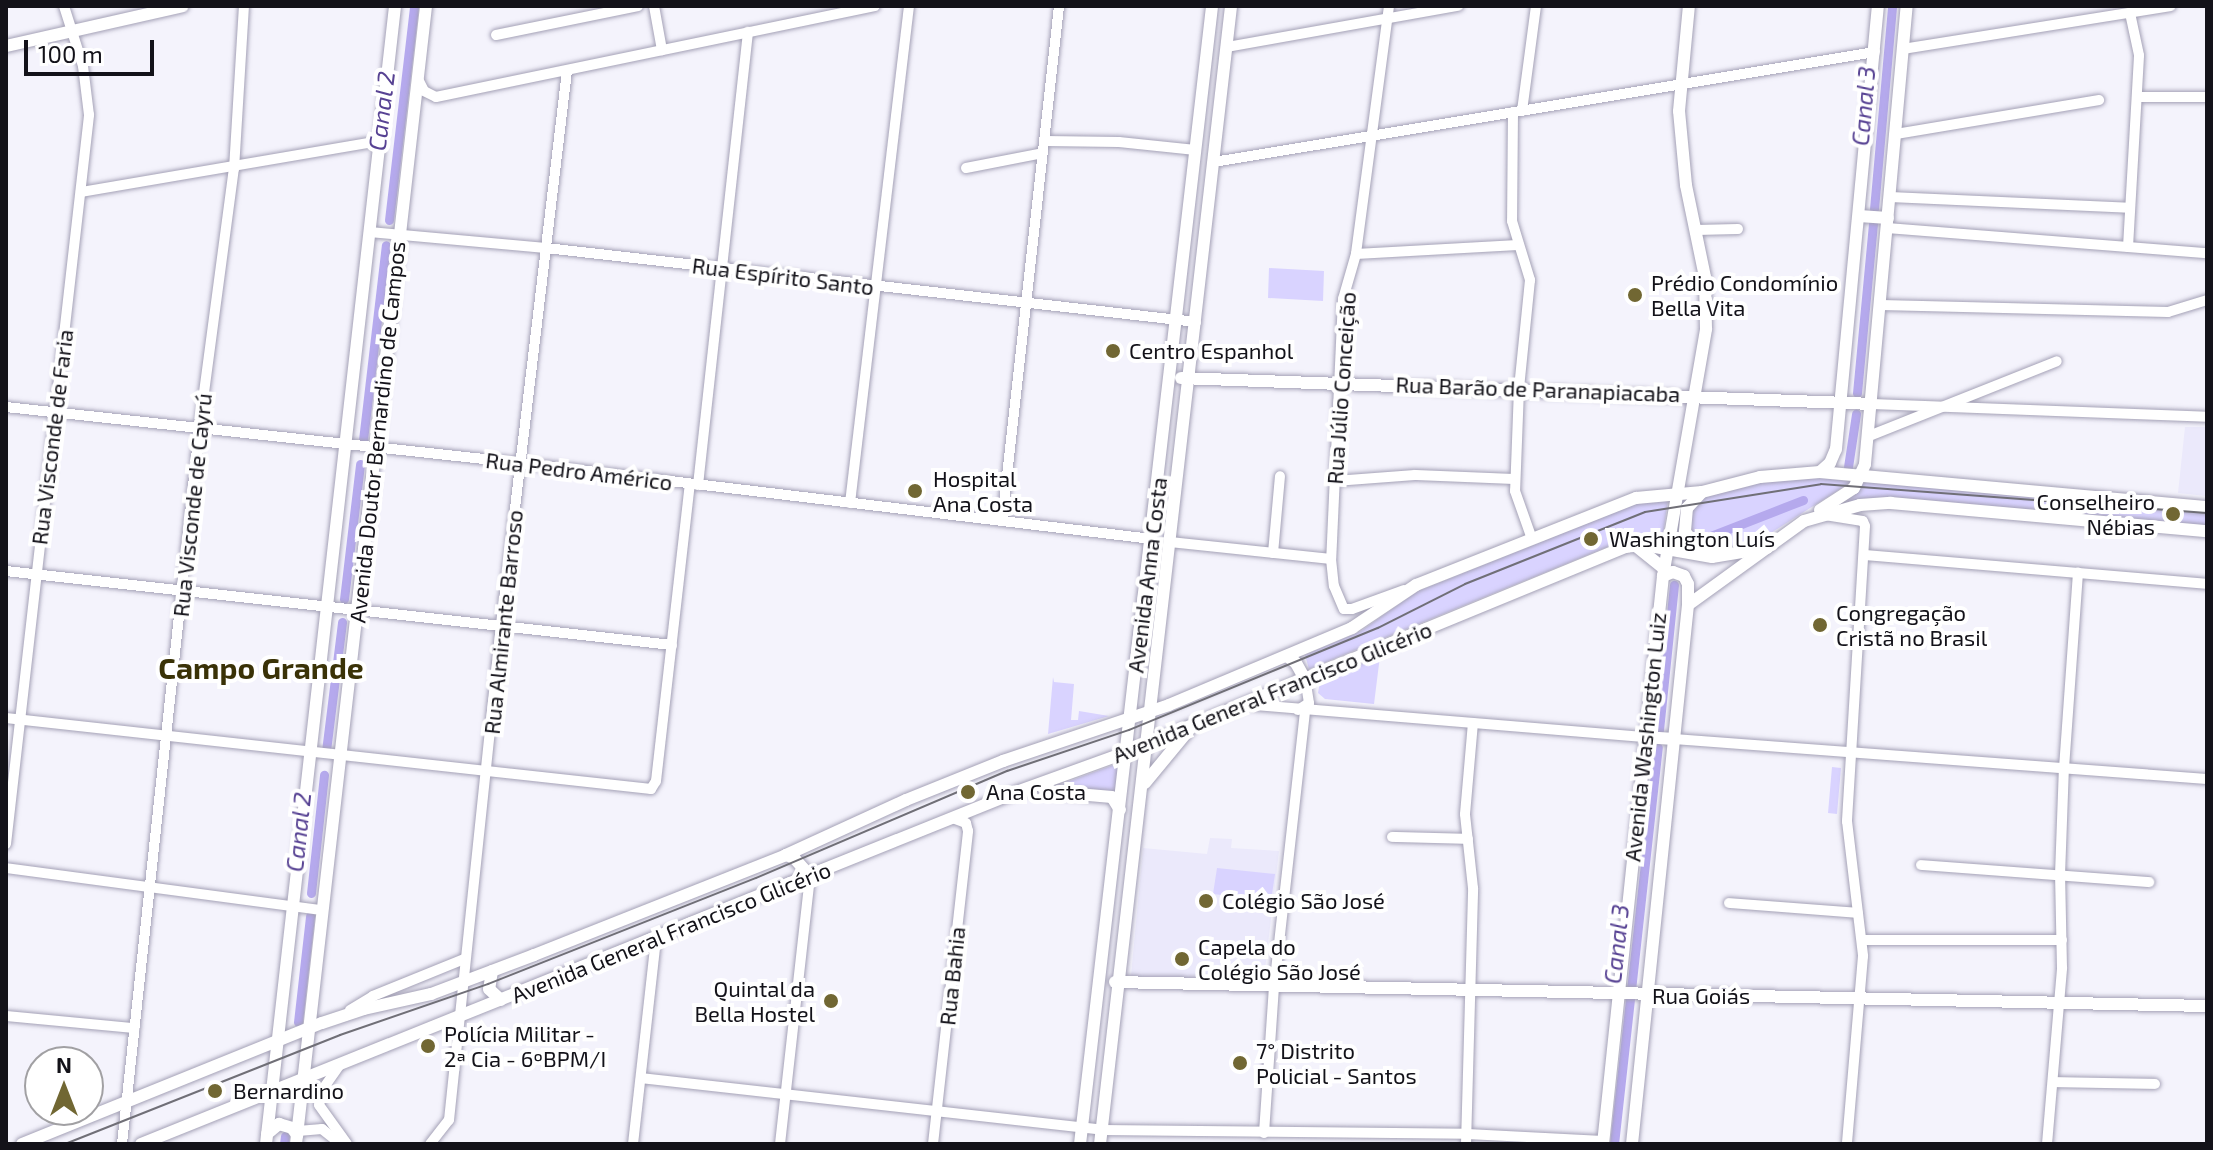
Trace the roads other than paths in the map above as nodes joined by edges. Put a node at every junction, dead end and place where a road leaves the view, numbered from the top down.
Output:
1 (64, 6) edge
2 (183, 6) edge
3 (244, 6) edge
4 (395, 6) edge
5 (426, 6) edge
6 (638, 6) edge
7 (654, 6) edge
8 (875, 6) edge
9 (909, 6) edge
10 (1059, 6) edge
11 (1212, 6) edge
12 (1231, 6) edge
13 (1389, 6) edge
14 (1458, 6) edge
15 (1536, 6) edge
16 (1689, 6) edge
17 (1878, 6) edge
18 (1907, 6) edge
19 (2171, 6) edge
20 (2104, 11) edge
21 (2130, 13) junction
22 (1388, 18) junction
23 (73, 31) junction
24 (748, 32) junction
25 (496, 35) dead end
26 (6, 46) edge
27 (1227, 47) junction
28 (1903, 49) junction
29 (662, 50) junction
30 (1875, 52) junction
31 (567, 71) junction
32 (418, 79) junction
33 (1680, 85) junction
34 (2138, 97) junction
35 (2207, 97) edge
36 (2099, 100) dead end
37 (1518, 112) junction
38 (1896, 134) junction
39 (1370, 136) junction
40 (380, 141) junction
41 (1044, 147) junction
42 (1196, 150) junction
43 (1214, 162) junction
44 (966, 168) dead end
45 (234, 169) junction
46 (81, 192) junction
47 (1890, 197) junction
48 (2129, 208) junction
49 (1859, 216) junction
50 (1888, 223) junction
51 (1738, 229) dead end
52 (1696, 230) junction
53 (369, 232) junction
54 (399, 233) junction
55 (1518, 245) junction
56 (2128, 247) junction
57 (546, 248) junction
58 (2207, 253) edge
59 (1356, 254) junction
60 (721, 269) junction
61 (876, 287) junction
62 (2207, 300) edge
63 (1026, 304) junction
64 (1881, 305) junction
65 (1177, 320) junction
66 (1196, 322) junction
67 (2057, 361) dead end
68 (1170, 377) junction
69 (1189, 378) junction
70 (1340, 381) junction
71 (1519, 389) junction
72 (1987, 390) junction
73 (1692, 396) junction
74 (1841, 402) junction
75 (1872, 404) junction
76 (1906, 405) junction
77 (6, 407) edge
78 (1944, 407) junction
79 (1986, 408) junction
80 (56, 413) junction
81 (2207, 417) edge
82 (1909, 421) junction
83 (199, 430) junction
84 (1869, 436) junction
85 (345, 444) junction
86 (376, 448) junction
87 (521, 463) junction
88 (1820, 472) junction
89 (1280, 476) dead end
90 (1861, 477) junction
91 (1515, 479) junction
92 (1335, 481) junction
93 (694, 485) junction
94 (1702, 492) junction
95 (1677, 494) junction
96 (850, 503) junction
97 (2207, 507) edge
98 (1823, 514) junction
99 (1002, 521) junction
100 (1804, 521) junction
101 (2207, 531) edge
102 (1152, 539) junction
103 (1532, 539) junction
104 (1170, 542) junction
105 (1633, 545) junction
106 (1671, 547) junction
107 (1767, 548) junction
108 (1749, 552) junction
109 (1273, 553) junction
110 (1864, 555) junction
111 (1331, 559) junction
112 (6, 571) edge
113 (1664, 573) junction
114 (2078, 573) junction
115 (37, 575) junction
116 (1166, 582) junction
117 (2207, 584) edge
118 (1405, 590) junction
119 (184, 591) junction
120 (1688, 605) junction
121 (327, 607) junction
122 (358, 610) junction
123 (501, 626) junction
124 (672, 645) junction
125 (1287, 656) junction
126 (1305, 679) junction
127 (1154, 686) junction
128 (1188, 697) junction
129 (1241, 704) junction
130 (1301, 711) junction
131 (1151, 712) junction
132 (6, 718) edge
133 (19, 719) junction
134 (1131, 719) junction
135 (1194, 723) junction
136 (1473, 723) junction
137 (167, 735) junction
138 (1646, 737) junction
139 (1669, 738) junction
140 (1148, 744) junction
141 (310, 750) junction
142 (1850, 751) junction
143 (1127, 752) junction
144 (342, 754) junction
145 (2064, 768) junction
146 (488, 771) junction
147 (2207, 779) edge
148 (1041, 786) junction
149 (1144, 786) junction
150 (1121, 812) junction
151 (952, 818) junction
152 (1392, 837) dead end
153 (1468, 839) junction
154 (6, 844) edge
155 (786, 855) junction
156 (1921, 865) dead end
157 (6, 868) edge
158 (2060, 875) junction
159 (810, 876) junction
160 (2149, 882) dead end
161 (150, 888) junction
162 (1729, 903) dead end
163 (292, 908) junction
164 (322, 910) junction
165 (1858, 913) junction
166 (656, 938) junction
167 (1862, 940) junction
168 (2062, 940) junction
169 (464, 959) junction
170 (492, 971) junction
171 (1100, 982) junction
172 (1120, 982) junction
173 (463, 983) junction
174 (1274, 988) junction
175 (1470, 991) junction
176 (1633, 995) junction
177 (1860, 997) junction
178 (501, 1000) junction
179 (2058, 1003) junction
180 (2207, 1006) edge
181 (6, 1016) edge
182 (338, 1017) junction
183 (460, 1017) junction
184 (134, 1028) junction
185 (308, 1030) junction
186 (277, 1042) junction
187 (339, 1066) junction
188 (641, 1078) junction
189 (303, 1080) junction
190 (2054, 1082) junction
191 (2155, 1084) dead end
192 (786, 1092) junction
193 (271, 1093) junction
194 (127, 1100) junction
195 (937, 1109) junction
196 (1093, 1128) junction
197 (1264, 1133) junction
198 (297, 1137) edge
199 (266, 1139) edge
200 (1285, 1139) edge
201 (1467, 1139) edge
202 (1603, 1142) edge
203 (22, 1144) edge
204 (122, 1144) edge
205 (141, 1144) edge
206 (340, 1144) edge
207 (347, 1144) edge
208 (430, 1144) edge
209 (633, 1144) edge
210 (780, 1144) edge
211 (933, 1144) edge
212 (1080, 1144) edge
213 (1100, 1144) edge
214 (1632, 1144) edge
215 (1847, 1144) edge
216 (2047, 1144) edge

1 - 23 street, Rua Visconde de Faria
2 - 23 main road
3 - 45 street, Rua Visconde de Cayrú
4 - 40 main road, Avenida Doutor Bernardino de Campos
5 - 32 main road, Avenida Doutor Bernardino de Campos
6 - 25 street
7 - 29 street
8 - 24 street
9 - 61 street
10 - 41 street
11 - 42 main road, Avenida Anna Costa
12 - 27 main road, Avenida Anna Costa
13 - 22 street, Rua Júlio Conceição
14 - 22 street
15 - 37 street
16 - 33 main road, Avenida Washington Luiz
17 - 30 main road
18 - 28 main road
19 - 21 street
20 - 21 street
20 - 28 street
21 - 34 street
22 - 27 street
22 - 39 street, Rua Júlio Conceição
23 - 26 main road
23 - 46 street, Rua Visconde de Faria
24 - 29 street
24 - 60 street
27 - 43 main road, Avenida Anna Costa
28 - 38 main road
29 - 31 street
30 - 33 street
30 - 49 main road
31 - 32 street
31 - 57 street, Rua Almirante Barroso
32 - 54 main road, Avenida Doutor Bernardino de Campos
33 - 37 street
33 - 52 main road, Avenida Washington Luiz
34 - 35 street
34 - 48 street
36 - 38 street
37 - 39 street
37 - 55 street
38 - 47 main road
39 - 43 street
39 - 59 street, Rua Júlio Conceição
40 - 45 street
40 - 53 main road, Avenida Doutor Bernardino de Campos
41 - 42 street
41 - 44 street
41 - 63 street
42 - 65 main road, Avenida Anna Costa
43 - 66 main road, Avenida Anna Costa
45 - 46 street
45 - 83 street, Rua Visconde de Cayrú
46 - 80 street, Rua Visconde de Faria
47 - 48 street
47 - 50 main road
48 - 56 street
49 - 50 main road
49 - 74 main road
50 - 56 street
50 - 64 main road
51 - 52 street
52 - 73 main road, Avenida Washington Luiz
53 - 54 street, Rua Espírito Santo
53 - 85 main road, Avenida Doutor Bernardino de Campos
54 - 57 street, Rua Espírito Santo
54 - 86 main road, Avenida Doutor Bernardino de Campos
55 - 59 street
55 - 71 street
56 - 58 street
57 - 60 street, Rua Espírito Santo
57 - 87 street, Rua Almirante Barroso
59 - 70 street, Rua Júlio Conceição
60 - 61 street, Rua Espírito Santo
60 - 93 street
61 - 63 street, Rua Espírito Santo
61 - 96 street
62 - 64 street
63 - 65 street, Rua Espírito Santo
63 - 99 street
64 - 75 main road
65 - 66 street, Rua Espírito Santo
65 - 68 main road, Avenida Anna Costa
66 - 69 main road, Avenida Anna Costa
67 - 72 street
68 - 69 main road, Rua Barão de Paranapiacaba
68 - 102 main road, Avenida Anna Costa
69 - 70 main road, Rua Barão de Paranapiacaba
69 - 104 main road, Avenida Anna Costa
70 - 71 main road, Rua Barão de Paranapiacaba
70 - 92 street, Rua Júlio Conceição
71 - 73 main road, Rua Barão de Paranapiacaba
71 - 91 street
72 - 78 street
72 - 79 street
73 - 74 main road, Rua Barão de Paranapiacaba
73 - 95 main road, Avenida Washington Luiz
74 - 75 main road, Rua Barão de Paranapiacaba
74 - 88 main road
75 - 76 street, Rua Barão de Paranapiacaba
75 - 84 main road
76 - 78 street, Rua Barão de Paranapiacaba
76 - 82 street
77 - 80 street, Rua Pedro Américo
78 - 79 street, Rua Barão de Paranapiacaba
78 - 82 street
79 - 81 street, Rua Barão de Paranapiacaba
80 - 83 street, Rua Pedro Américo
80 - 115 street, Rua Visconde de Faria
82 - 84 street
83 - 85 street, Rua Pedro Américo
83 - 119 street, Rua Visconde de Cayrú
84 - 90 main road
85 - 86 street, Rua Pedro Américo
85 - 121 main road, Avenida Doutor Bernardino de Campos
86 - 87 street, Rua Pedro Américo
86 - 122 main road, Avenida Doutor Bernardino de Campos
87 - 93 street, Rua Pedro Américo
87 - 123 street, Rua Almirante Barroso
88 - 90 main road, Avenida General Francisco Glicério
88 - 94 main road, Avenida General Francisco Glicério
89 - 109 street
90 - 97 main road, Avenida General Francisco Glicério
90 - 100 main road
91 - 92 street
91 - 103 street
92 - 111 street, Rua Júlio Conceição
93 - 96 street, Rua Pedro Américo
93 - 124 street
94 - 95 main road, Avenida General Francisco Glicério
94 - 108 main road
95 - 103 main road, Avenida General Francisco Glicério
95 - 106 main road, Avenida Washington Luiz
96 - 99 street, Rua Pedro Américo
98 - 100 main road
98 - 101 main road
98 - 110 street
99 - 102 street, Rua Pedro Américo
100 - 107 main road
102 - 116 main road
102 - 134 main road, Avenida Anna Costa
103 - 118 main road, Avenida General Francisco Glicério
104 - 109 street
104 - 116 main road, Avenida Anna Costa
105 - 106 main road
105 - 113 main road
105 - 126 main road, Avenida General Francisco Glicério
106 - 108 main road
106 - 113 main road, Avenida Washington Luiz
107 - 108 main road
107 - 120 main road, Avenida Washington Luiz
109 - 111 street
110 - 114 street
110 - 142 street
111 - 118 street, Rua Júlio Conceição
112 - 115 street
113 - 120 main road
113 - 138 main road, Avenida Washington Luiz
114 - 117 street
114 - 145 street
115 - 119 street
115 - 133 street, Rua Visconde de Faria
116 - 127 main road, Avenida Anna Costa
118 - 125 main road, Avenida General Francisco Glicério
119 - 121 street
119 - 137 street, Rua Visconde de Cayrú
120 - 139 main road, Avenida Washington Luiz
121 - 122 street
121 - 141 main road, Avenida Doutor Bernardino de Campos
122 - 123 street
122 - 144 main road, Avenida Doutor Bernardino de Campos
123 - 124 street
123 - 146 street, Rua Almirante Barroso
124 - 146 street
125 - 126 main road
125 - 128 main road, Avenida General Francisco Glicério
126 - 129 main road, Avenida General Francisco Glicério
126 - 130 street
127 - 128 main road
127 - 131 main road, Avenida Anna Costa
128 - 131 main road, Avenida General Francisco Glicério
129 - 130 street
129 - 135 main road, Avenida General Francisco Glicério
130 - 136 street
130 - 174 street
131 - 134 main road, Avenida General Francisco Glicério
131 - 140 main road, Avenida Anna Costa
132 - 133 street
133 - 137 street
133 - 154 street, Rua Visconde de Faria
134 - 143 main road, Avenida Anna Costa
134 - 155 main road, Avenida General Francisco Glicério
135 - 140 main road, Avenida General Francisco Glicério
135 - 149 main road
136 - 138 street
136 - 153 street
137 - 141 street
137 - 161 street, Rua Visconde de Cayrú
138 - 139 main road
138 - 176 main road, Avenida Washington Luiz
139 - 142 street
139 - 176 main road, Avenida Washington Luiz
140 - 143 main road, Avenida General Francisco Glicério
140 - 149 main road, Avenida Anna Costa
141 - 144 street
141 - 163 main road, Avenida Doutor Bernardino de Campos
142 - 145 street
142 - 165 street
143 - 148 main road, Avenida General Francisco Glicério
143 - 150 main road, Avenida Anna Costa
144 - 146 street
144 - 164 main road, Avenida Doutor Bernardino de Campos
145 - 147 street
145 - 158 street
146 - 169 street, Rua Almirante Barroso
148 - 150 main road
148 - 151 main road, Avenida General Francisco Glicério
149 - 172 main road, Avenida Anna Costa
150 - 171 main road, Avenida Anna Costa
151 - 159 main road, Avenida General Francisco Glicério
151 - 195 street, Rua Bahia
152 - 153 street
153 - 175 street
155 - 159 main road
155 - 170 main road, Avenida General Francisco Glicério
156 - 158 street
157 - 161 street
158 - 160 street
158 - 168 street
159 - 166 main road, Avenida General Francisco Glicério
159 - 192 street
161 - 163 street
161 - 184 street, Rua Visconde de Cayrú
162 - 165 street
163 - 164 street
163 - 186 main road, Avenida Doutor Bernardino de Campos
164 - 185 main road, Avenida Doutor Bernardino de Campos
165 - 167 street
166 - 178 main road, Avenida General Francisco Glicério
166 - 188 street
167 - 168 street
167 - 177 street
168 - 179 street
169 - 173 street, Rua Almirante Barroso
169 - 182 street
170 - 173 main road, Avenida General Francisco Glicério
170 - 178 main road
171 - 172 main road, Rua Goiás
171 - 196 main road, Avenida Anna Costa
172 - 174 main road, Rua Goiás
172 - 196 main road, Avenida Anna Costa
173 - 182 main road, Avenida General Francisco Glicério
173 - 183 street, Rua Almirante Barroso
174 - 175 main road, Rua Goiás
174 - 197 street
175 - 176 main road, Rua Goiás
175 - 201 street
176 - 177 main road, Rua Goiás
176 - 202 main road, Avenida Washington Luiz
176 - 214 main road, Avenida Washington Luiz
177 - 179 main road, Rua Goiás
177 - 215 street
178 - 183 main road, Avenida General Francisco Glicério
179 - 180 main road, Rua Goiás
179 - 190 street
181 - 184 street
182 - 185 main road, Avenida General Francisco Glicério
183 - 187 main road, Avenida General Francisco Glicério
183 - 208 street, Rua Almirante Barroso
184 - 194 street, Rua Visconde de Cayrú
185 - 186 main road, Avenida General Francisco Glicério
185 - 189 main road, Avenida Doutor Bernardino de Campos
186 - 193 main road, Avenida Doutor Bernardino de Campos
186 - 194 main road, Avenida General Francisco Glicério
187 - 189 main road, Avenida General Francisco Glicério
187 - 207 street
188 - 192 street
188 - 209 street
189 - 193 main road, Avenida General Francisco Glicério
189 - 198 main road, Avenida Doutor Bernardino de Campos
190 - 191 street
190 - 216 street
192 - 195 street
192 - 210 street
193 - 199 main road, Avenida Doutor Bernardino de Campos
193 - 205 main road, Avenida General Francisco Glicério
194 - 203 main road, Avenida General Francisco Glicério
194 - 204 street, Rua Visconde de Cayrú
195 - 196 street
195 - 211 street, Rua Bahia
196 - 197 street
196 - 212 main road, Avenida Anna Costa
196 - 213 main road, Avenida Anna Costa
197 - 200 street
198 - 199 main road
198 - 206 street
200 - 201 street
201 - 202 street

